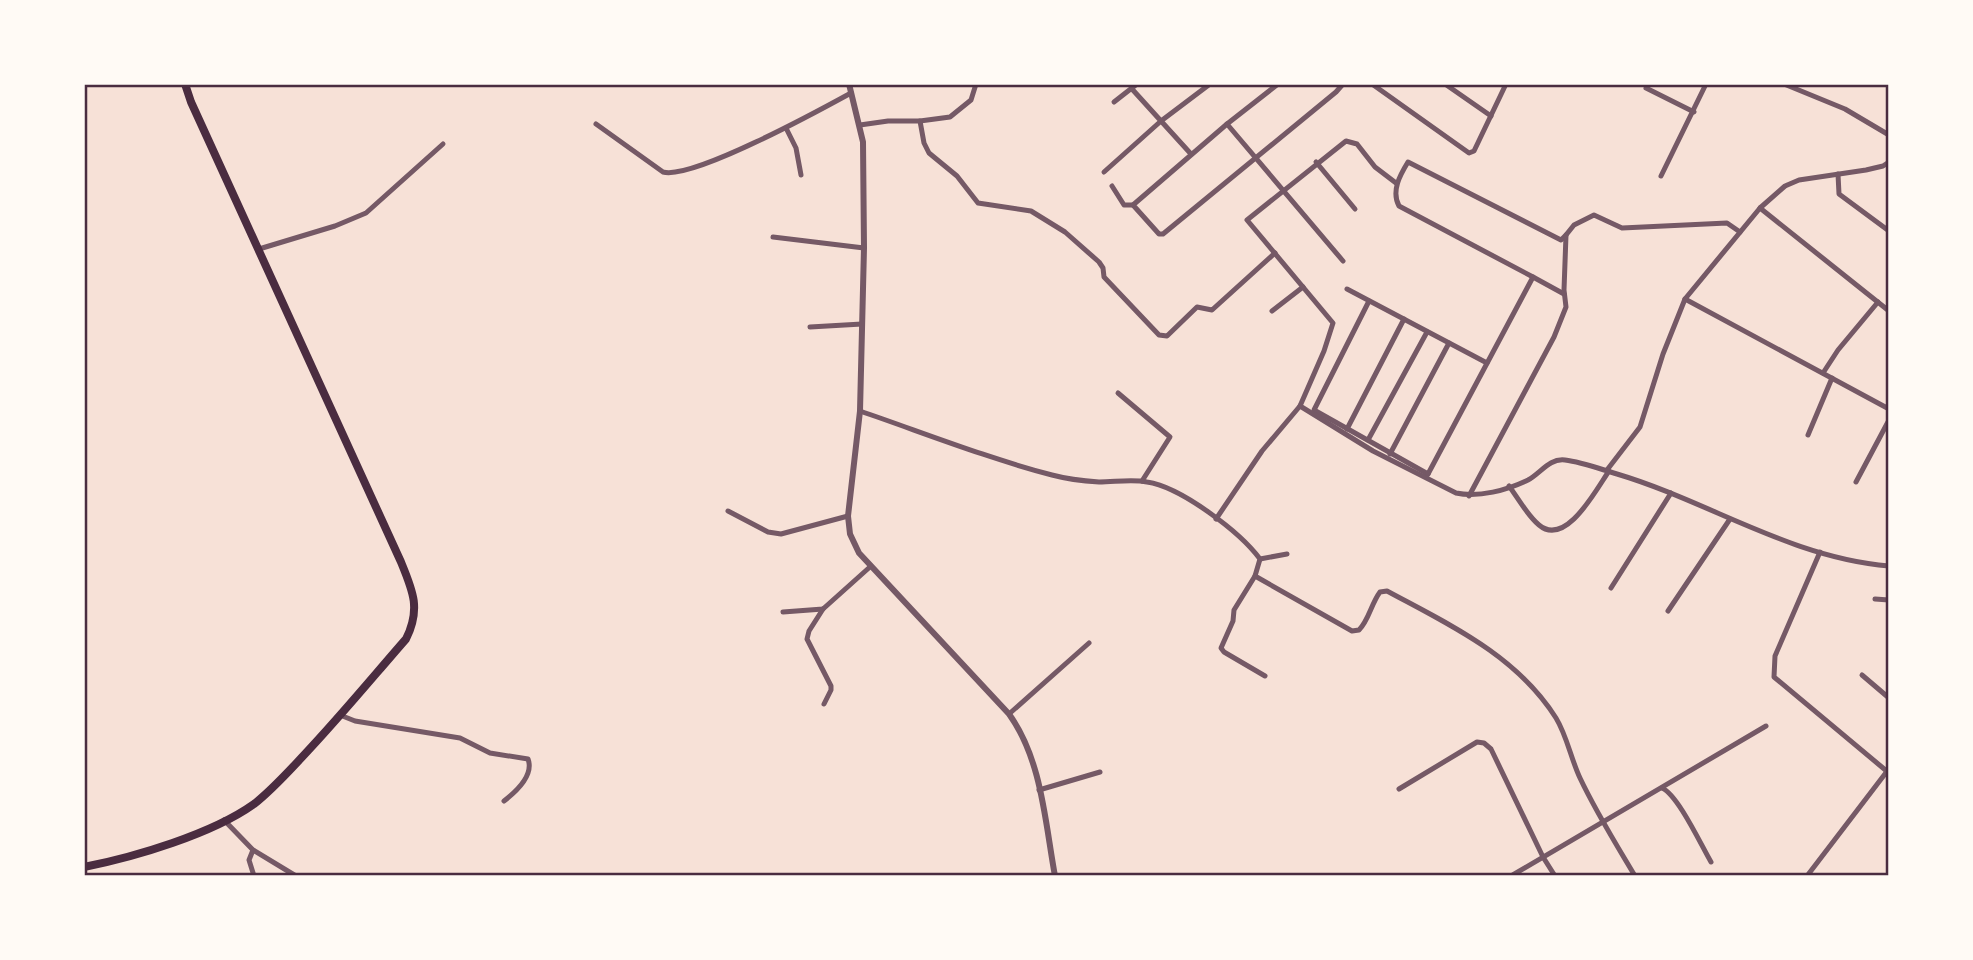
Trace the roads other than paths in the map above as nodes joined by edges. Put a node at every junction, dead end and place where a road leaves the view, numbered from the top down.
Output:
1 (185, 84) edge
2 (849, 84) edge
3 (976, 84) edge
4 (1210, 84) edge
5 (1278, 84) edge
6 (1343, 84) edge
7 (1372, 84) edge
8 (1445, 84) edge
9 (1506, 84) edge
10 (1706, 84) edge
11 (1784, 84) edge
12 (1134, 86) edge
13 (1646, 88) dead end
14 (851, 93) junction
15 (1114, 102) dead end
16 (1694, 112) junction
17 (1491, 116) junction
18 (920, 121) junction
19 (1161, 121) junction
20 (596, 124) dead end
21 (1227, 124) junction
22 (860, 125) junction
23 (786, 128) junction
24 (1889, 135) edge
25 (443, 144) dead end
26 (1191, 154) junction
27 (1255, 157) junction
28 (1889, 162) edge
29 (1316, 163) junction
30 (1104, 172) dead end
31 (1838, 174) junction
32 (801, 175) dead end
33 (1661, 176) dead end
34 (1396, 183) junction
35 (1112, 186) dead end
36 (1282, 191) junction
37 (1133, 205) junction
38 (1760, 208) junction
39 (1355, 209) dead end
40 (1889, 231) edge
41 (1740, 232) junction
42 (1566, 234) junction
43 (773, 237) dead end
44 (864, 248) junction
45 (259, 249) junction
46 (1275, 253) junction
47 (1343, 261) dead end
48 (1533, 277) junction
49 (1303, 286) junction
50 (1347, 289) dead end
51 (1564, 294) junction
52 (1685, 299) junction
53 (1369, 301) junction
54 (1878, 302) junction
55 (1272, 311) dead end
56 (1889, 311) edge
57 (1404, 319) junction
58 (862, 324) junction
59 (810, 327) dead end
60 (1427, 332) junction
61 (1449, 343) junction
62 (1487, 363) junction
63 (1823, 373) junction
64 (1832, 378) junction
65 (1118, 393) dead end
66 (1300, 406) junction
67 (1889, 409) edge
68 (860, 411) junction
69 (1889, 420) edge
70 (1347, 429) junction
71 (1808, 435) dead end
72 (1368, 440) junction
73 (1390, 454) junction
74 (1608, 471) junction
75 (1426, 476) junction
76 (1142, 481) junction
77 (1856, 482) dead end
78 (1509, 486) junction
79 (1671, 493) junction
80 (1469, 496) junction
81 (728, 511) dead end
82 (848, 516) junction
83 (1216, 519) junction
84 (1730, 519) junction
85 (1819, 552) junction
86 (1287, 554) dead end
87 (1260, 559) junction
88 (871, 566) junction
89 (1889, 566) edge
90 (1255, 576) junction
91 (1611, 588) dead end
92 (1875, 599) dead end
93 (1889, 600) edge
94 (823, 609) junction
95 (1668, 611) dead end
96 (783, 612) dead end
97 (1089, 643) dead end
98 (1862, 674) dead end
99 (1265, 676) dead end
100 (1889, 698) edge
101 (824, 704) dead end
102 (1009, 714) junction
103 (340, 715) junction
104 (1766, 726) dead end
105 (1888, 771) edge
106 (1100, 772) dead end
107 (1662, 788) junction
108 (1399, 789) dead end
109 (1039, 790) junction
110 (505, 801) dead end
111 (224, 820) junction
112 (1602, 822) junction
113 (253, 850) junction
114 (1543, 857) junction
115 (1711, 862) dead end
116 (84, 867) edge
117 (254, 876) edge
118 (296, 876) edge
119 (1055, 876) edge
120 (1511, 876) edge
121 (1555, 876) edge
122 (1635, 876) edge
123 (1807, 876) edge

1 - 45 highway
2 - 14 street
3 - 18 street
4 - 19 street
5 - 21 street
6 - 27 street
7 - 17 street
8 - 17 street
9 - 17 street
10 - 16 street
11 - 24 street
12 - 15 street
12 - 19 street
13 - 16 street
14 - 22 street
14 - 23 street
16 - 33 street
18 - 22 street
18 - 46 street
19 - 26 street
19 - 30 street
20 - 23 street
21 - 26 street
21 - 27 street
22 - 44 street
23 - 32 street
25 - 45 street
26 - 37 street
27 - 36 street
27 - 37 street
28 - 31 street
29 - 34 street
29 - 36 street
29 - 39 street
31 - 38 street
31 - 40 street
34 - 42 street
34 - 48 street
35 - 37 street
36 - 46 street
36 - 47 street
38 - 41 street
38 - 54 street
41 - 42 street
41 - 52 street
42 - 51 street
43 - 44 street
44 - 58 street
45 - 103 highway
46 - 49 street
48 - 51 street
48 - 62 street
49 - 55 street
49 - 66 street
50 - 53 street
51 - 80 street
52 - 63 street
52 - 74 street
53 - 57 street
53 - 70 street
54 - 56 street
54 - 63 street
57 - 60 street
57 - 70 street
58 - 59 street
58 - 68 street
60 - 61 street
60 - 72 street
61 - 62 street
61 - 73 street
62 - 75 street
63 - 64 street
64 - 67 street
64 - 71 street
65 - 76 street
66 - 75 street
66 - 83 street
68 - 76 street
68 - 82 street
69 - 77 street
70 - 72 street
72 - 73 street
73 - 75 street
74 - 78 street
74 - 78 street
74 - 79 street
75 - 80 street
76 - 83 street
78 - 80 street
79 - 84 street
79 - 91 street
81 - 82 street
82 - 88 street
83 - 87 street
84 - 85 street
84 - 95 street
85 - 89 street
85 - 105 street
86 - 87 street
87 - 90 street
88 - 94 street
88 - 102 street
90 - 99 street
90 - 112 street
92 - 93 street
94 - 96 street
94 - 101 street
97 - 102 street
98 - 100 street
102 - 109 street
103 - 110 street
103 - 111 highway
104 - 107 street
105 - 123 street
106 - 109 street
107 - 112 street
107 - 115 street
108 - 114 street
109 - 119 street
111 - 113 street
111 - 116 highway
112 - 114 street
112 - 122 street
113 - 117 street
113 - 118 street
114 - 120 street
114 - 121 street

